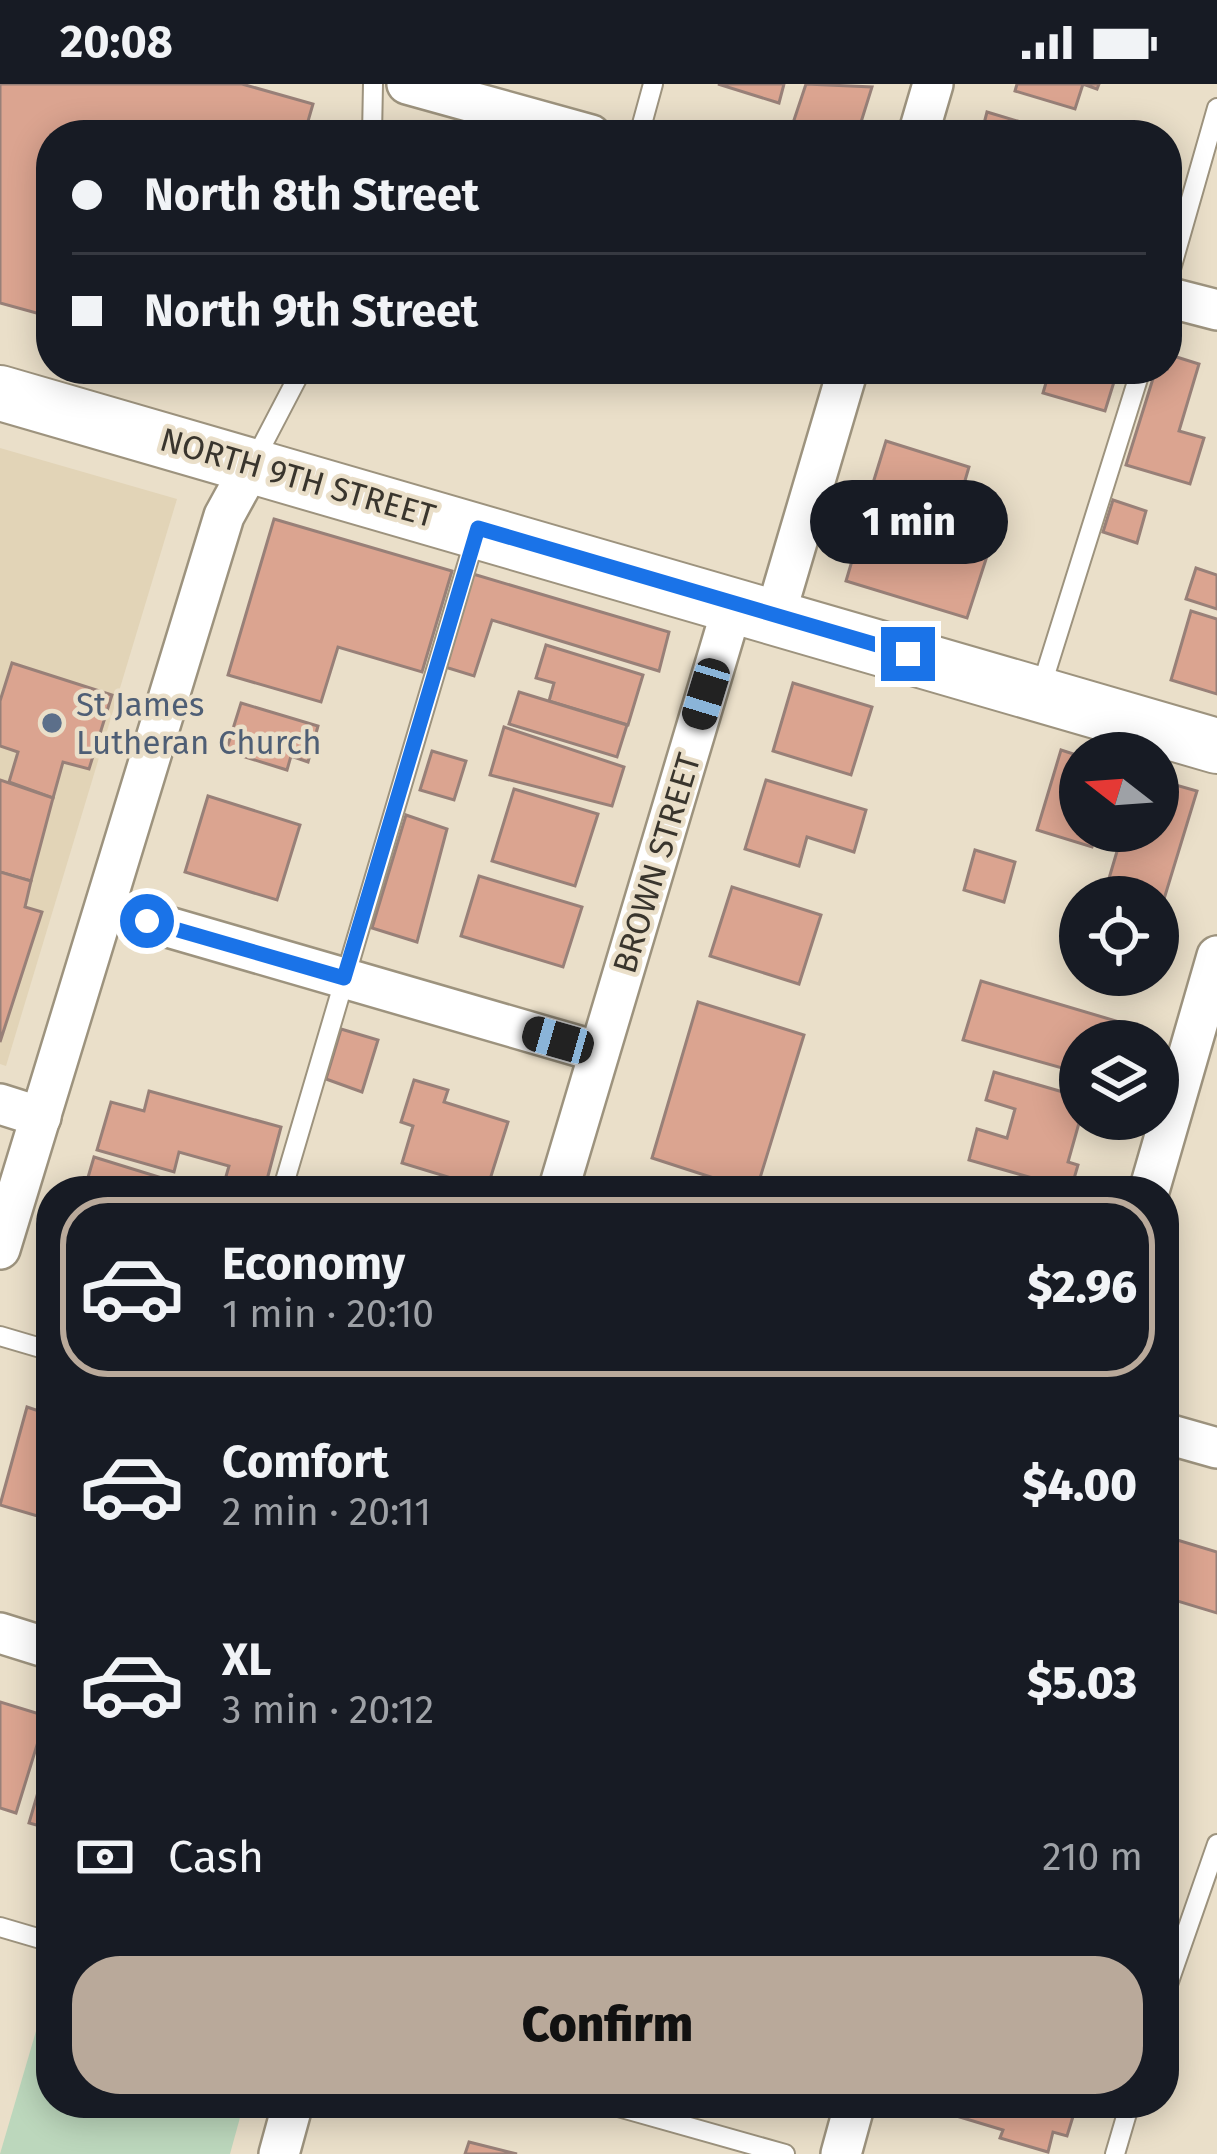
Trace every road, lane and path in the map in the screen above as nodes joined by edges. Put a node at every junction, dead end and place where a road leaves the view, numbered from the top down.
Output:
1 (373, 84) edge
2 (407, 84) edge
3 (653, 84) edge
4 (934, 84) edge
5 (1217, 108) edge
6 (372, 120) edge
7 (537, 120) edge
8 (643, 120) edge
9 (923, 120) edge
10 (1182, 231) edge
11 (1182, 301) edge
12 (1217, 310) edge
13 (294, 384) edge
14 (842, 384) edge
15 (1136, 384) edge
16 (0, 393) edge
17 (252, 465) junction
18 (478, 528) junction
19 (754, 610) junction
20 (1040, 691) junction
21 (1217, 746) edge
22 (106, 909) junction
23 (1217, 956) edge
24 (344, 978) junction
25 (599, 1052) junction
26 (0, 1104) edge
27 (41, 1117) junction
28 (286, 1176) edge
29 (562, 1176) edge
30 (1153, 1176) edge
31 (0, 1249) edge
32 (0, 1336) edge
33 (36, 1347) edge
34 (1179, 1437) edge
35 (1217, 1448) edge
36 (0, 1633) edge
37 (36, 1644) edge
38 (1217, 1844) edge
39 (0, 1927) edge
40 (36, 1938) edge
41 (1179, 1953) edge
42 (289, 2118) edge
43 (657, 2118) edge
44 (852, 2118) edge
45 (1126, 2118) edge
46 (279, 2154) edge
47 (785, 2154) edge
48 (841, 2154) edge
49 (1115, 2154) edge

1 - 6 lane
2 - 7 street
3 - 8 lane
4 - 9 street
5 - 10 lane
11 - 12 street
13 - 17 lane
14 - 19 street, BROWN STREET
15 - 20 lane
16 - 17 main road, NORTH 9TH STREET
17 - 18 main road, NORTH 9TH STREET
17 - 22 street
18 - 19 main road, NORTH 9TH STREET
18 - 24 lane
19 - 20 main road, NORTH 9TH STREET
19 - 25 street, BROWN STREET
20 - 21 main road, NORTH 9TH STREET
22 - 24 street
22 - 27 street
23 - 30 street
24 - 25 street
24 - 28 lane
25 - 29 street, BROWN STREET
26 - 27 street
27 - 31 street
32 - 33 lane
34 - 35 street
36 - 37 street
38 - 41 lane
39 - 40 lane
42 - 46 street
43 - 47 lane
44 - 48 street
45 - 49 lane

